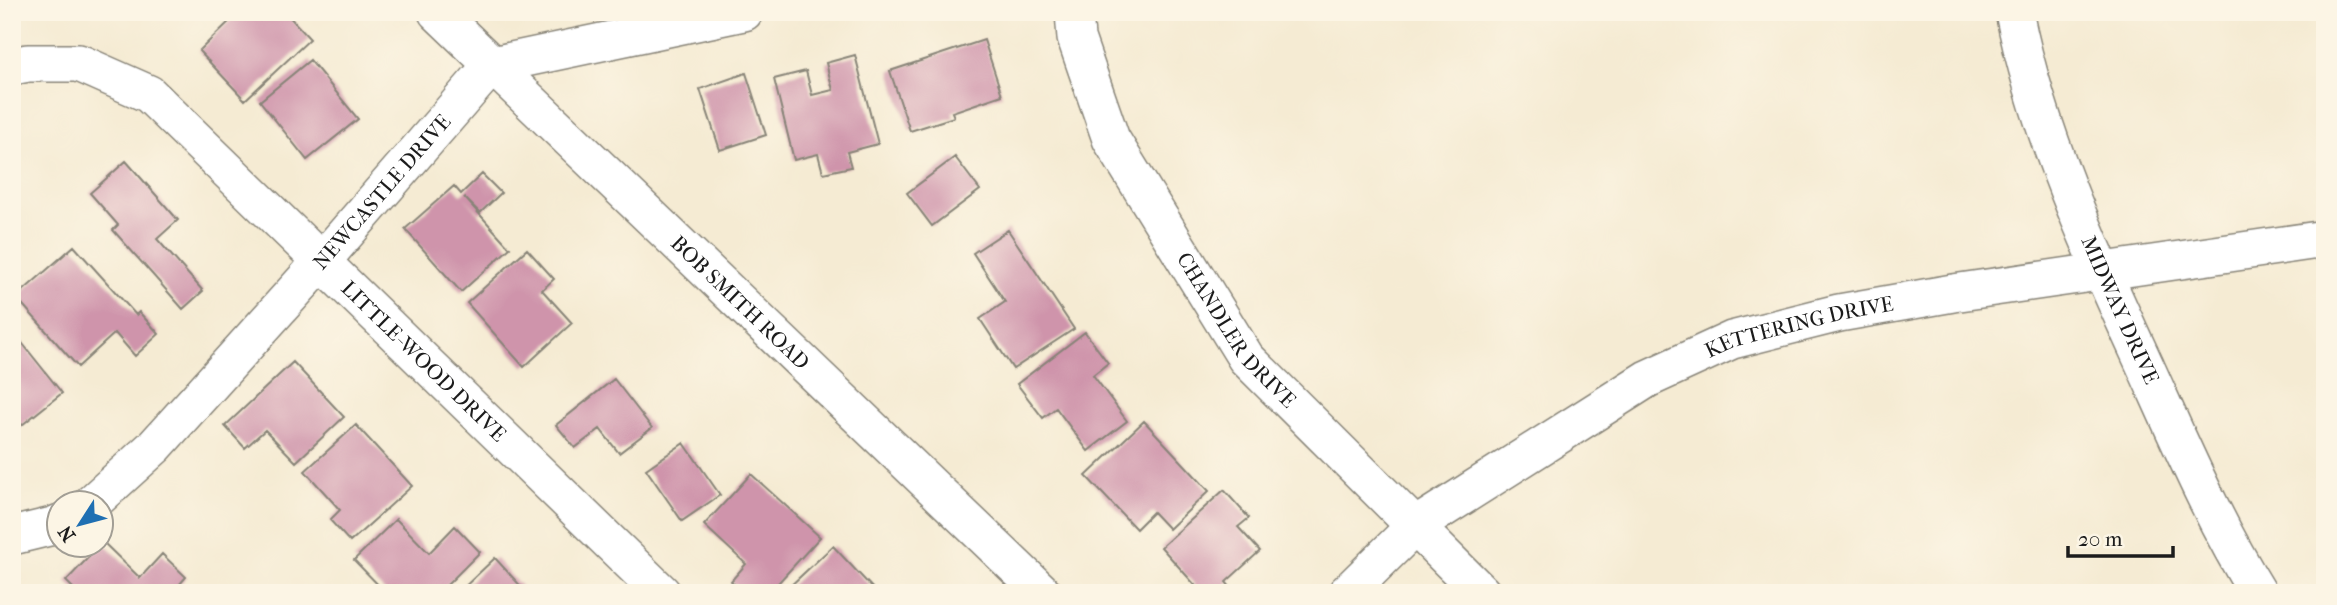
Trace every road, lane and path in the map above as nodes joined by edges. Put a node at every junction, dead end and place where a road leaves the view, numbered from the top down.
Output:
1 (437, 12) edge
2 (744, 12) edge
3 (1074, 12) edge
4 (2014, 12) edge
5 (492, 65) junction
6 (12, 66) edge
7 (2325, 239) edge
8 (321, 262) junction
9 (2102, 271) junction
10 (106, 490) edge
11 (1414, 527) junction
12 (46, 528) edge
13 (12, 536) edge
14 (662, 593) edge
15 (1043, 593) edge
16 (1347, 593) edge
17 (1482, 593) edge
18 (2258, 593) edge

1 - 5 street, BOB SMITH ROAD
2 - 5 street
3 - 11 street, CHANDLER DRIVE
4 - 9 street, MIDWAY DRIVE
5 - 8 street, NEWCASTLE DRIVE
5 - 15 street, BOB SMITH ROAD
6 - 8 street, LITTLE-WOOD DRIVE
7 - 9 street, KETTERING DRIVE
8 - 10 street, NEWCASTLE DRIVE
8 - 14 street, LITTLE-WOOD DRIVE
9 - 11 street, KETTERING DRIVE
9 - 18 street, MIDWAY DRIVE
11 - 16 street, KETTERING DRIVE
11 - 17 street, CHANDLER DRIVE
12 - 13 street

